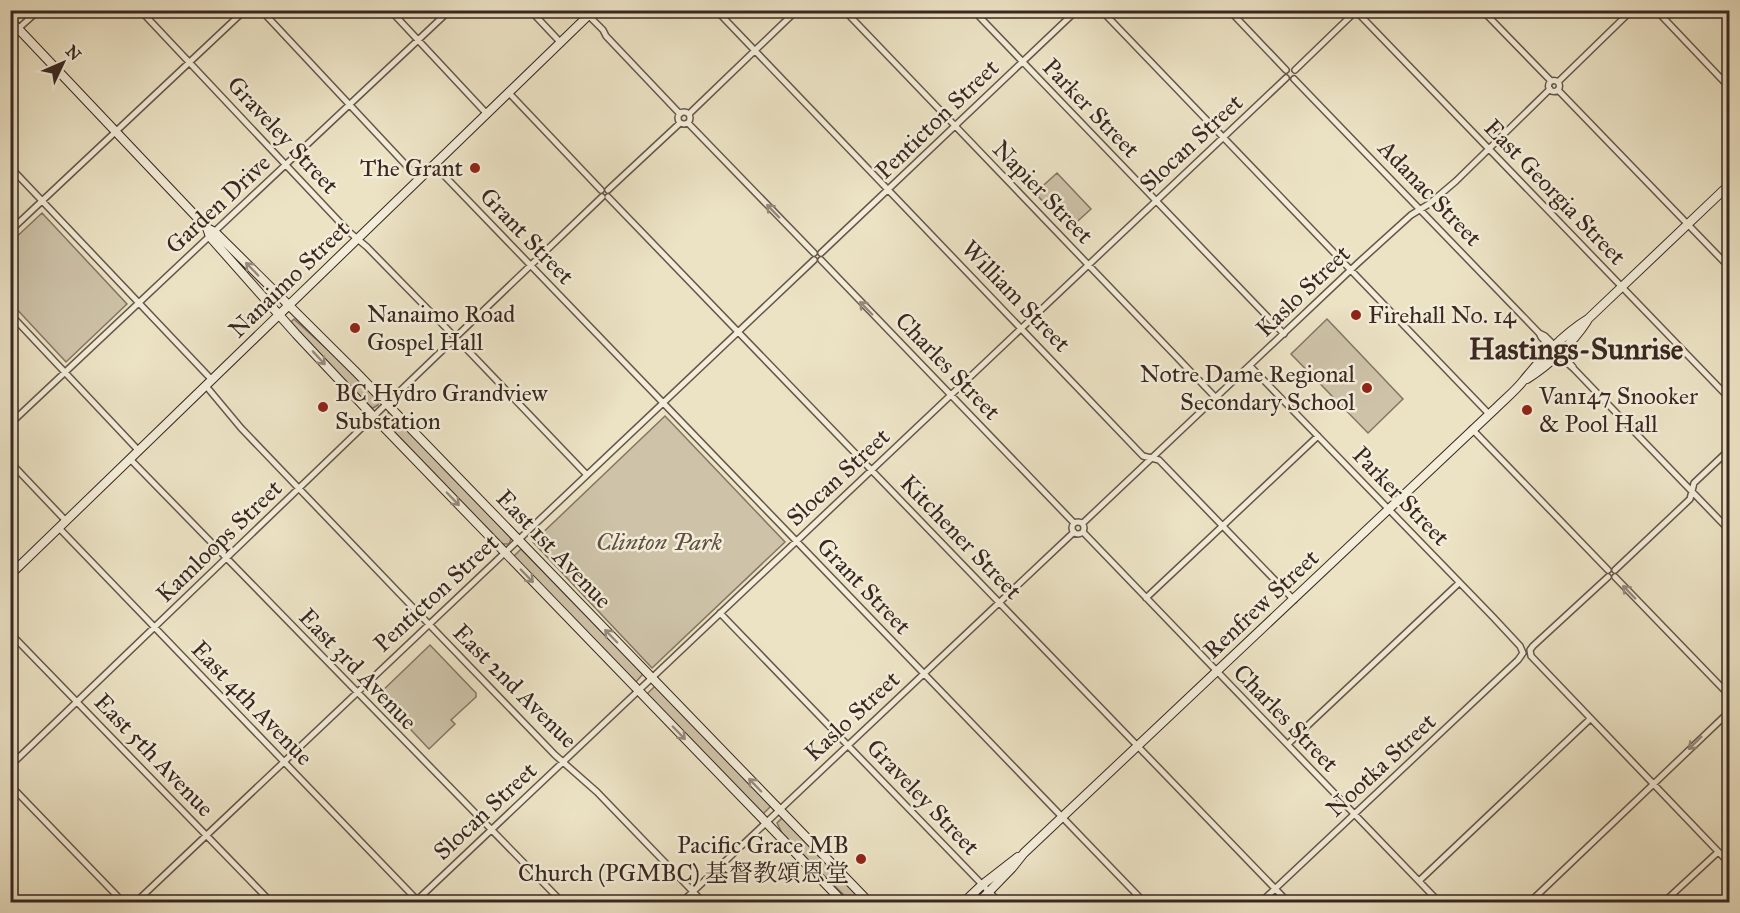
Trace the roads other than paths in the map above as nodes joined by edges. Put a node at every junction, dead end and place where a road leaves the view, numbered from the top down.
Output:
1 (39, 10) edge
2 (140, 10) edge
3 (244, 10) edge
4 (261, 10) edge
5 (390, 10) edge
6 (450, 10) edge
7 (530, 10) edge
8 (717, 10) edge
9 (797, 10) edge
10 (844, 10) edge
11 (973, 10) edge
12 (1077, 10) edge
13 (1101, 10) edge
14 (1229, 10) edge
15 (1482, 10) edge
16 (1632, 10) edge
17 (1656, 10) edge
18 (1356, 11) edge
19 (592, 13) edge
20 (10, 20) edge
21 (19, 29) junction
22 (10, 36) edge
23 (418, 40) junction
24 (561, 43) junction
25 (755, 51) junction
26 (1022, 62) junction
27 (189, 63) junction
28 (1286, 70) junction
29 (1294, 70) junction
30 (1286, 78) junction
31 (1294, 79) junction
32 (1551, 81) junction
33 (1558, 82) junction
34 (1730, 88) edge
35 (1550, 89) junction
36 (1558, 90) junction
37 (509, 93) junction
38 (350, 105) junction
39 (487, 114) junction
40 (680, 114) junction
41 (689, 114) junction
42 (680, 123) junction
43 (688, 123) junction
44 (956, 126) junction
45 (116, 131) junction
46 (1223, 138) junction
47 (1488, 149) junction
48 (286, 165) junction
49 (434, 165) junction
50 (10, 167) edge
51 (419, 179) junction
52 (1730, 184) edge
53 (888, 190) junction
54 (605, 193) junction
55 (42, 201) junction
56 (1156, 201) junction
57 (1420, 209) junction
58 (1688, 224) junction
59 (10, 231) edge
60 (212, 234) junction
61 (358, 238) junction
62 (814, 253) junction
63 (821, 253) junction
64 (814, 260) junction
65 (821, 260) junction
66 (1089, 265) junction
67 (530, 266) junction
68 (1730, 268) edge
69 (1351, 270) junction
70 (1622, 287) junction
71 (139, 303) junction
72 (289, 306) junction
73 (10, 314) edge
74 (279, 315) junction
75 (1022, 328) junction
76 (738, 332) junction
77 (1284, 334) junction
78 (454, 336) junction
79 (1556, 350) junction
80 (1250, 366) junction
81 (66, 372) junction
82 (209, 383) junction
83 (950, 395) junction
84 (1216, 398) junction
85 (1730, 399) edge
86 (387, 403) junction
87 (663, 404) junction
88 (1489, 414) junction
89 (374, 416) junction
90 (10, 424) edge
91 (1473, 429) junction
92 (1318, 436) junction
93 (1730, 449) edge
94 (139, 451) junction
95 (1152, 458) junction
96 (130, 459) junction
97 (10, 462) edge
98 (872, 470) junction
99 (587, 475) junction
100 (299, 489) junction
101 (1692, 492) junction
102 (1388, 508) junction
103 (66, 521) junction
104 (1074, 523) junction
105 (1083, 524) junction
106 (1223, 525) junction
107 (59, 528) junction
108 (1730, 531) edge
109 (1074, 532) junction
110 (1083, 532) junction
111 (519, 540) junction
112 (796, 541) junction
113 (505, 553) junction
114 (226, 559) junction
115 (1608, 570) junction
116 (1615, 574) junction
117 (10, 575) edge
118 (1608, 577) junction
119 (1459, 583) junction
120 (1146, 598) junction
121 (1294, 600) junction
122 (999, 602) junction
123 (720, 613) junction
124 (429, 625) junction
125 (154, 628) junction
126 (10, 633) edge
127 (1523, 653) joint
128 (1217, 672) junction
129 (923, 674) junction
130 (652, 678) junction
131 (638, 691) junction
132 (357, 693) junction
133 (1730, 696) edge
134 (78, 702) junction
135 (1730, 711) edge
136 (1590, 719) junction
137 (1288, 744) junction
138 (848, 746) junction
139 (1137, 746) junction
140 (283, 762) junction
141 (563, 762) junction
142 (10, 766) edge
143 (1653, 784) junction
144 (10, 785) edge
145 (780, 811) junction
146 (1355, 815) junction
147 (1061, 817) junction
148 (766, 824) junction
149 (491, 830) junction
150 (207, 836) junction
151 (1718, 852) junction
152 (1024, 853) junction
153 (1730, 864) edge
154 (1419, 881) junction
155 (982, 885) junction
156 (1275, 889) junction
157 (693, 892) junction
158 (989, 892) junction
159 (417, 902) edge
160 (123, 903) edge
161 (136, 903) edge
162 (271, 903) edge
163 (562, 903) edge
164 (682, 903) edge
165 (703, 903) edge
166 (843, 903) edge
167 (869, 903) edge
168 (964, 903) edge
169 (979, 903) edge
170 (999, 903) edge
171 (1144, 903) edge
172 (1262, 903) edge
173 (1288, 903) edge
174 (1439, 903) edge
175 (1530, 903) edge
176 (1664, 903) edge

1 - 21 street
2 - 27 street, Graveley Street
3 - 27 street
4 - 38 street
5 - 23 street
6 - 23 street, Garden Drive
7 - 24 street
8 - 25 street, William Street
9 - 25 street
10 - 44 street, Napier Street
11 - 26 street, Parker Street
12 - 26 street, Penticton Street
13 - 46 street
14 - 28 street
15 - 32 street
16 - 33 street
17 - 34 street
18 - 29 street
18 - 47 street, East Georgia Street
19 - 24 main road, Nanaimo Street
19 - 40 street
20 - 21 main road, East 1st Avenue
21 - 22 street
21 - 45 main road, East 1st Avenue
23 - 38 street, Garden Drive
23 - 39 street
24 - 37 main road, Nanaimo Street
25 - 41 street
25 - 53 street, William Street
26 - 44 street, Penticton Street
26 - 56 street, Parker Street
27 - 45 street
27 - 48 street, Graveley Street
28 - 29 street
28 - 30 street
29 - 31 street
30 - 31 street
30 - 46 street, Slocan Street
31 - 57 street, Adanac Street
32 - 33 street
32 - 35 street
33 - 36 street
35 - 36 street
35 - 47 street, Kaslo Street
36 - 58 street
37 - 39 main road, Nanaimo Street
37 - 54 street, Kitchener Street
38 - 48 street, Garden Drive
38 - 51 street
39 - 49 main road, Nanaimo Street
40 - 41 street
40 - 42 street
41 - 43 street
42 - 43 street
42 - 54 street, Kamloops Street
62 -> 43 street
44 - 53 street, Penticton Street
44 - 66 street, Napier Street
45 - 55 street
45 - 60 main road, East 1st Avenue
46 - 56 street, Slocan Street
46 - 69 street
47 - 57 street, Kaslo Street
47 - 70 street, East Georgia Street
48 - 60 street, Garden Drive
48 - 61 street, Graveley Street
49 - 51 main road, Nanaimo Street
49 - 67 street, Grant Street
50 - 55 street, East 2nd Avenue
51 - 61 main road, Nanaimo Street
52 - 58 main road, Renfrew Street
53 - 63 street, Penticton Street
53 - 75 street, William Street
54 - 67 street, Kamloops Street
54 - 76 street, Kitchener Street
55 - 59 street
55 - 71 street, East 2nd Avenue
56 - 66 street, Slocan Street
56 - 77 street, Parker Street
57 - 69 street, Kaslo Street
57 - 79 street, Adanac Street
58 - 68 street
58 - 70 main road, Renfrew Street
60 - 71 street, Garden Drive
72 -> 60 main road, East 1st Avenue
60 - 74 main road, East 1st Avenue
61 - 72 main road, Nanaimo Street
61 - 78 street, Graveley Street
62 - 63 street
62 - 64 street
63 - 65 street
64 - 65 street
64 - 76 street, Penticton Street
83 -> 65 street, Charles Street
66 - 75 street, Slocan Street
66 - 84 street, Napier Street
67 - 78 street, Kamloops Street
67 - 87 street, Grant Street
69 - 77 street, Kaslo Street
69 - 88 street
70 - 79 main road, Renfrew Street
70 - 85 street, East Georgia Street
71 - 81 street, Garden Drive
71 - 82 street, East 2nd Avenue
72 - 74 main road, Nanaimo Street
72 - 86 main road, East 1st Avenue
73 - 81 street
74 - 82 main road, Nanaimo Street
74 -> 89 main road, East 1st Avenue
75 - 83 street, Slocan Street
75 - 95 street, William Street
76 - 87 street, Penticton Street
76 - 98 street, Kitchener Street
77 - 80 street, Kaslo Street
78 - 86 street, Kamloops Street
78 - 99 street
79 - 88 main road, Renfrew Street
79 - 101 street, Adanac Street
80 - 84 street, Kaslo Street
80 - 92 street, Parker Street
81 - 90 street, Garden Drive
81 - 94 street
82 - 94 main road, Nanaimo Street
82 - 100 street, East 2nd Avenue
83 - 98 street, Slocan Street
83 - 104 street, Charles Street
84 - 95 street, Kaslo Street
86 - 89 street, Kamloops Street
86 - 111 main road, East 1st Avenue
87 - 99 street, Penticton Street
87 - 112 street, Grant Street
88 - 91 main road, Renfrew Street
89 - 100 street, Kamloops Street
89 -> 113 main road, East 1st Avenue
91 - 102 main road, Renfrew Street
91 - 115 street
92 - 102 street, Parker Street
92 - 106 street
93 - 101 street
94 - 96 main road, Nanaimo Street
95 - 105 street, Kaslo Street
95 - 106 street, William Street
96 - 103 main road, Nanaimo Street
96 - 114 street, East 3rd Avenue
97 - 103 street
98 - 112 street, Slocan Street
98 - 122 street, Kitchener Street
99 - 111 street, Penticton Street
100 - 114 street, Kamloops Street
100 - 124 street, East 2nd Avenue
101 - 108 street, Adanac Street
101 - 116 street
102 - 119 street, Parker Street
102 - 121 main road, Renfrew Street
103 - 107 main road, Nanaimo Street
104 - 105 street
104 - 109 street
105 - 110 street
106 - 120 street
106 - 121 street, William Street
107 - 117 main road, Nanaimo Street
107 - 125 street, East 4th Avenue
109 - 110 street
109 - 122 street, Kaslo Street
110 - 120 street, Charles Street
111 - 113 street, Penticton Street
130 -> 111 main road, East 1st Avenue
112 - 123 street, Slocan Street
112 - 129 street, Grant Street
113 - 124 street, Penticton Street
113 -> 131 main road, East 1st Avenue
114 - 125 street, Kamloops Street
114 - 132 street, East 3rd Avenue
115 - 116 street
115 - 118 street
116 - 118 street
133 -> 116 street
118 - 136 street
119 - 127 street, Parker Street
119 - 137 street
120 - 128 street, Charles Street
121 - 128 main road, Renfrew Street
122 - 129 street, Kaslo Street
122 - 139 street, Kitchener Street
123 - 130 street, Slocan Street
123 - 138 street, Graveley Street
124 - 132 street, Penticton Street
124 - 141 street, East 2nd Avenue
125 - 134 street, Kamloops Street
125 - 140 street, East 4th Avenue
126 - 134 street, East 5th Avenue
127 - 146 street, Nootka Street
128 - 137 street, Charles Street
128 - 139 main road, Renfrew Street
129 - 138 street, Kaslo Street
129 - 147 street, Grant Street
130 - 131 street, Slocan Street
145 -> 130 main road, East 1st Avenue
131 - 141 street, Slocan Street
131 -> 148 main road, East 1st Avenue
132 - 140 street, Penticton Street
132 - 149 street, East 3rd Avenue
134 - 142 street, Kamloops Street
134 - 150 street, East 5th Avenue
135 -> 143 street
136 - 143 street
136 - 154 street
137 - 146 street, Charles Street
138 - 145 street, Kaslo Street
138 - 155 street, Graveley Street
139 - 147 main road, Renfrew Street
139 - 156 street, Kitchener Street
140 - 150 street, Penticton Street
140 - 159 street, East 4th Avenue
141 - 149 street, Slocan Street
141 - 157 street, East 2nd Avenue
143 - 151 street
143 - 175 street
144 - 160 street
145 - 148 street, Kaslo Street
145 - 167 main road, East 1st Avenue
146 - 154 street, Charles Street
146 - 156 street, Nootka Street
147 - 152 main road, Renfrew Street
147 - 171 street, Grant Street
148 - 157 street, Kaslo Street
148 - 166 main road, East 1st Avenue
149 - 159 street, Slocan Street
149 - 163 street, East 3rd Avenue
150 - 161 street, Penticton Street
150 - 162 street, East 5th Avenue
151 - 153 street
151 - 176 street
152 - 155 main road, Renfrew Street
152 - 158 main road, Renfrew Street
154 - 174 street, Charles Street
155 - 158 street, Graveley Street
155 - 168 main road, Renfrew Street
156 - 172 street, Nootka Street
156 - 173 street, Kitchener Street
157 - 164 street, Kaslo Street
157 - 165 street, East 2nd Avenue
158 - 169 main road, Renfrew Street
158 - 170 street, Graveley Street

